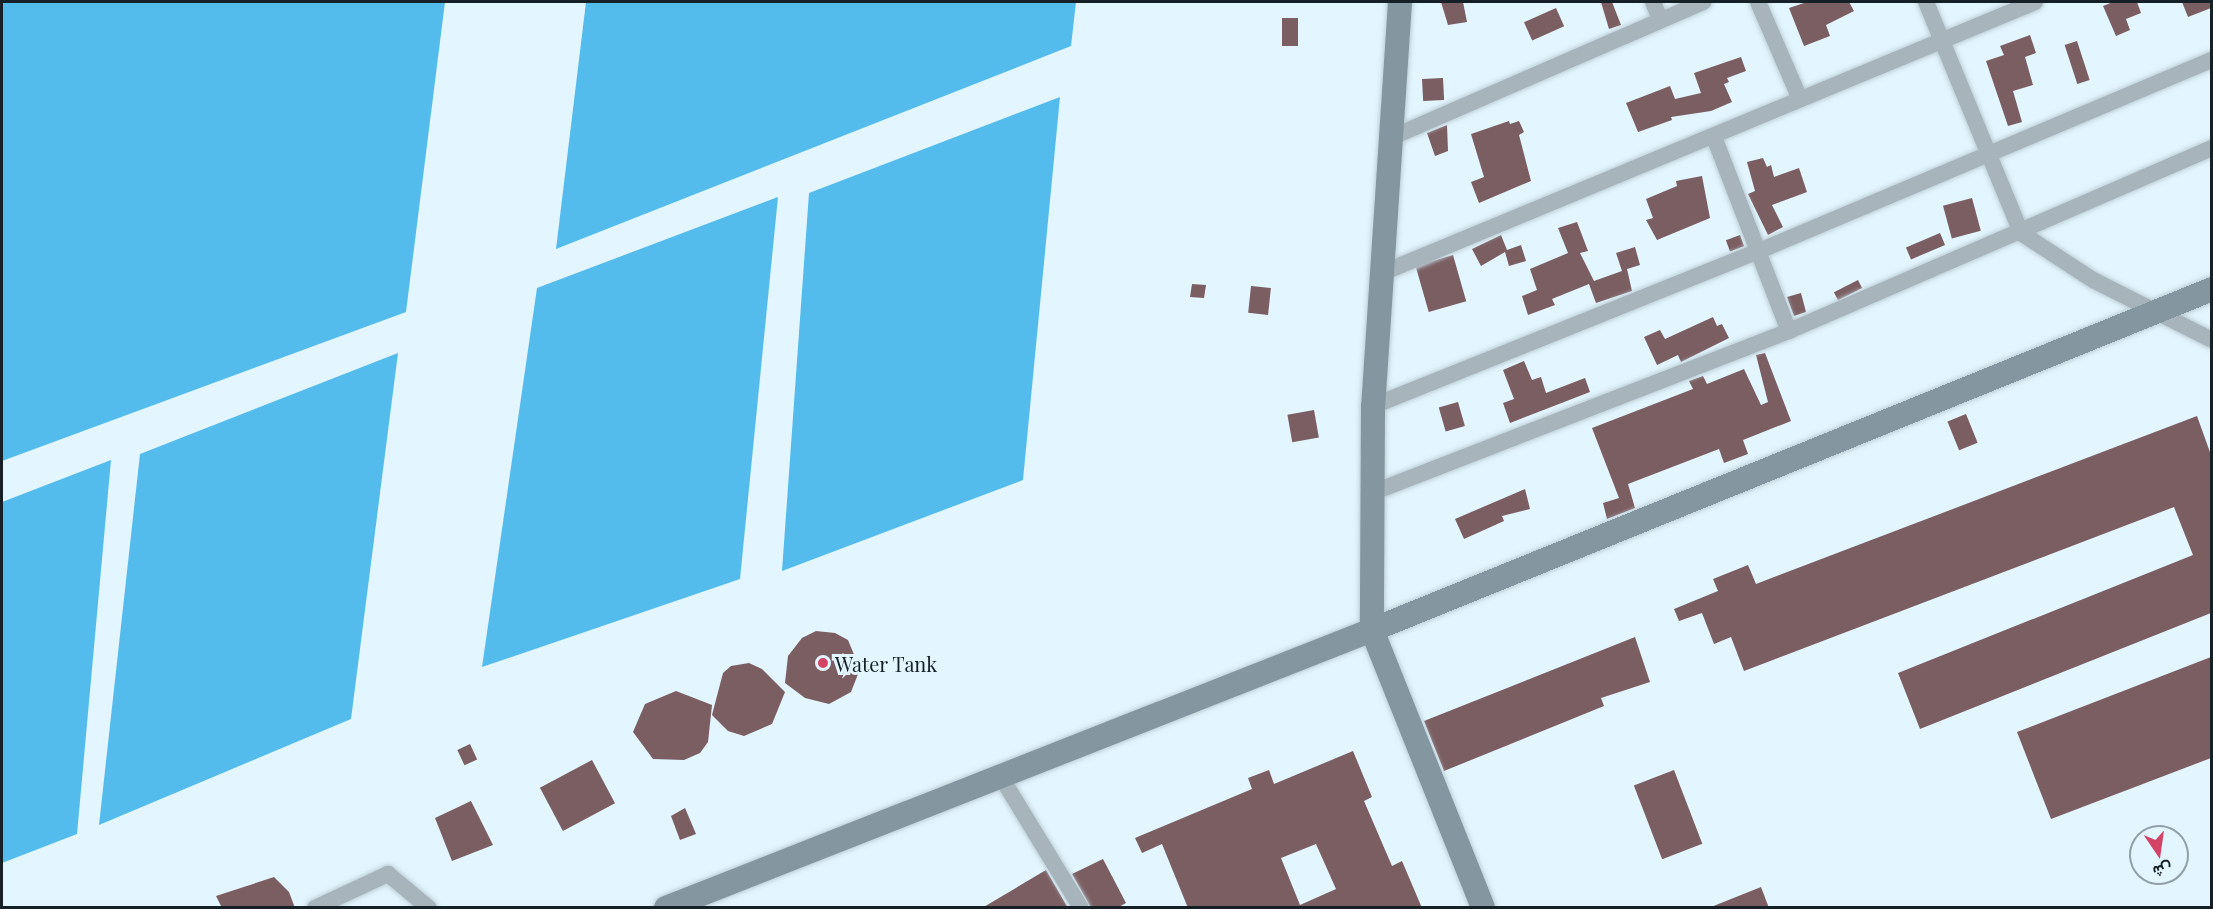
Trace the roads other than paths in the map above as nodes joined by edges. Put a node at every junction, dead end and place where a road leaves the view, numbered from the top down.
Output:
1 (1400, 2) edge
2 (1653, 2) edge
3 (1703, 2) edge
4 (1758, 2) edge
5 (1926, 2) edge
6 (2035, 2) edge
7 (1660, 19) junction
8 (1942, 39) junction
9 (2211, 60) edge
10 (1800, 99) junction
11 (1714, 137) junction
12 (1388, 139) junction
13 (2211, 148) edge
14 (1988, 153) junction
15 (2021, 232) junction
16 (1759, 251) junction
17 (1382, 273) junction
18 (2211, 289) edge
19 (2155, 313) junction
20 (1789, 331) junction
21 (2211, 339) edge
22 (1372, 406) junction
23 (1370, 494) junction
24 (1372, 630) junction
25 (1001, 777) junction
26 (315, 908) edge
27 (429, 908) edge
28 (666, 908) edge
29 (1081, 908) edge
30 (1483, 908) edge

1 - 12 street
2 - 7 street
3 - 7 street
4 - 10 street
5 - 8 street
6 - 8 street
7 - 12 street
8 - 10 street
8 - 14 street
9 - 14 street
10 - 11 street
11 - 16 street
11 - 17 street
12 - 17 street
13 - 15 street
14 - 15 street
14 - 16 street
15 - 19 street
15 - 20 street
16 - 20 street
16 - 22 street
17 - 22 street
18 - 19 street
19 - 21 street
19 - 24 street
20 - 23 street
22 - 23 street
23 - 24 street
24 - 25 street
24 - 30 street
25 - 28 street
25 - 29 street
26 - 27 street

